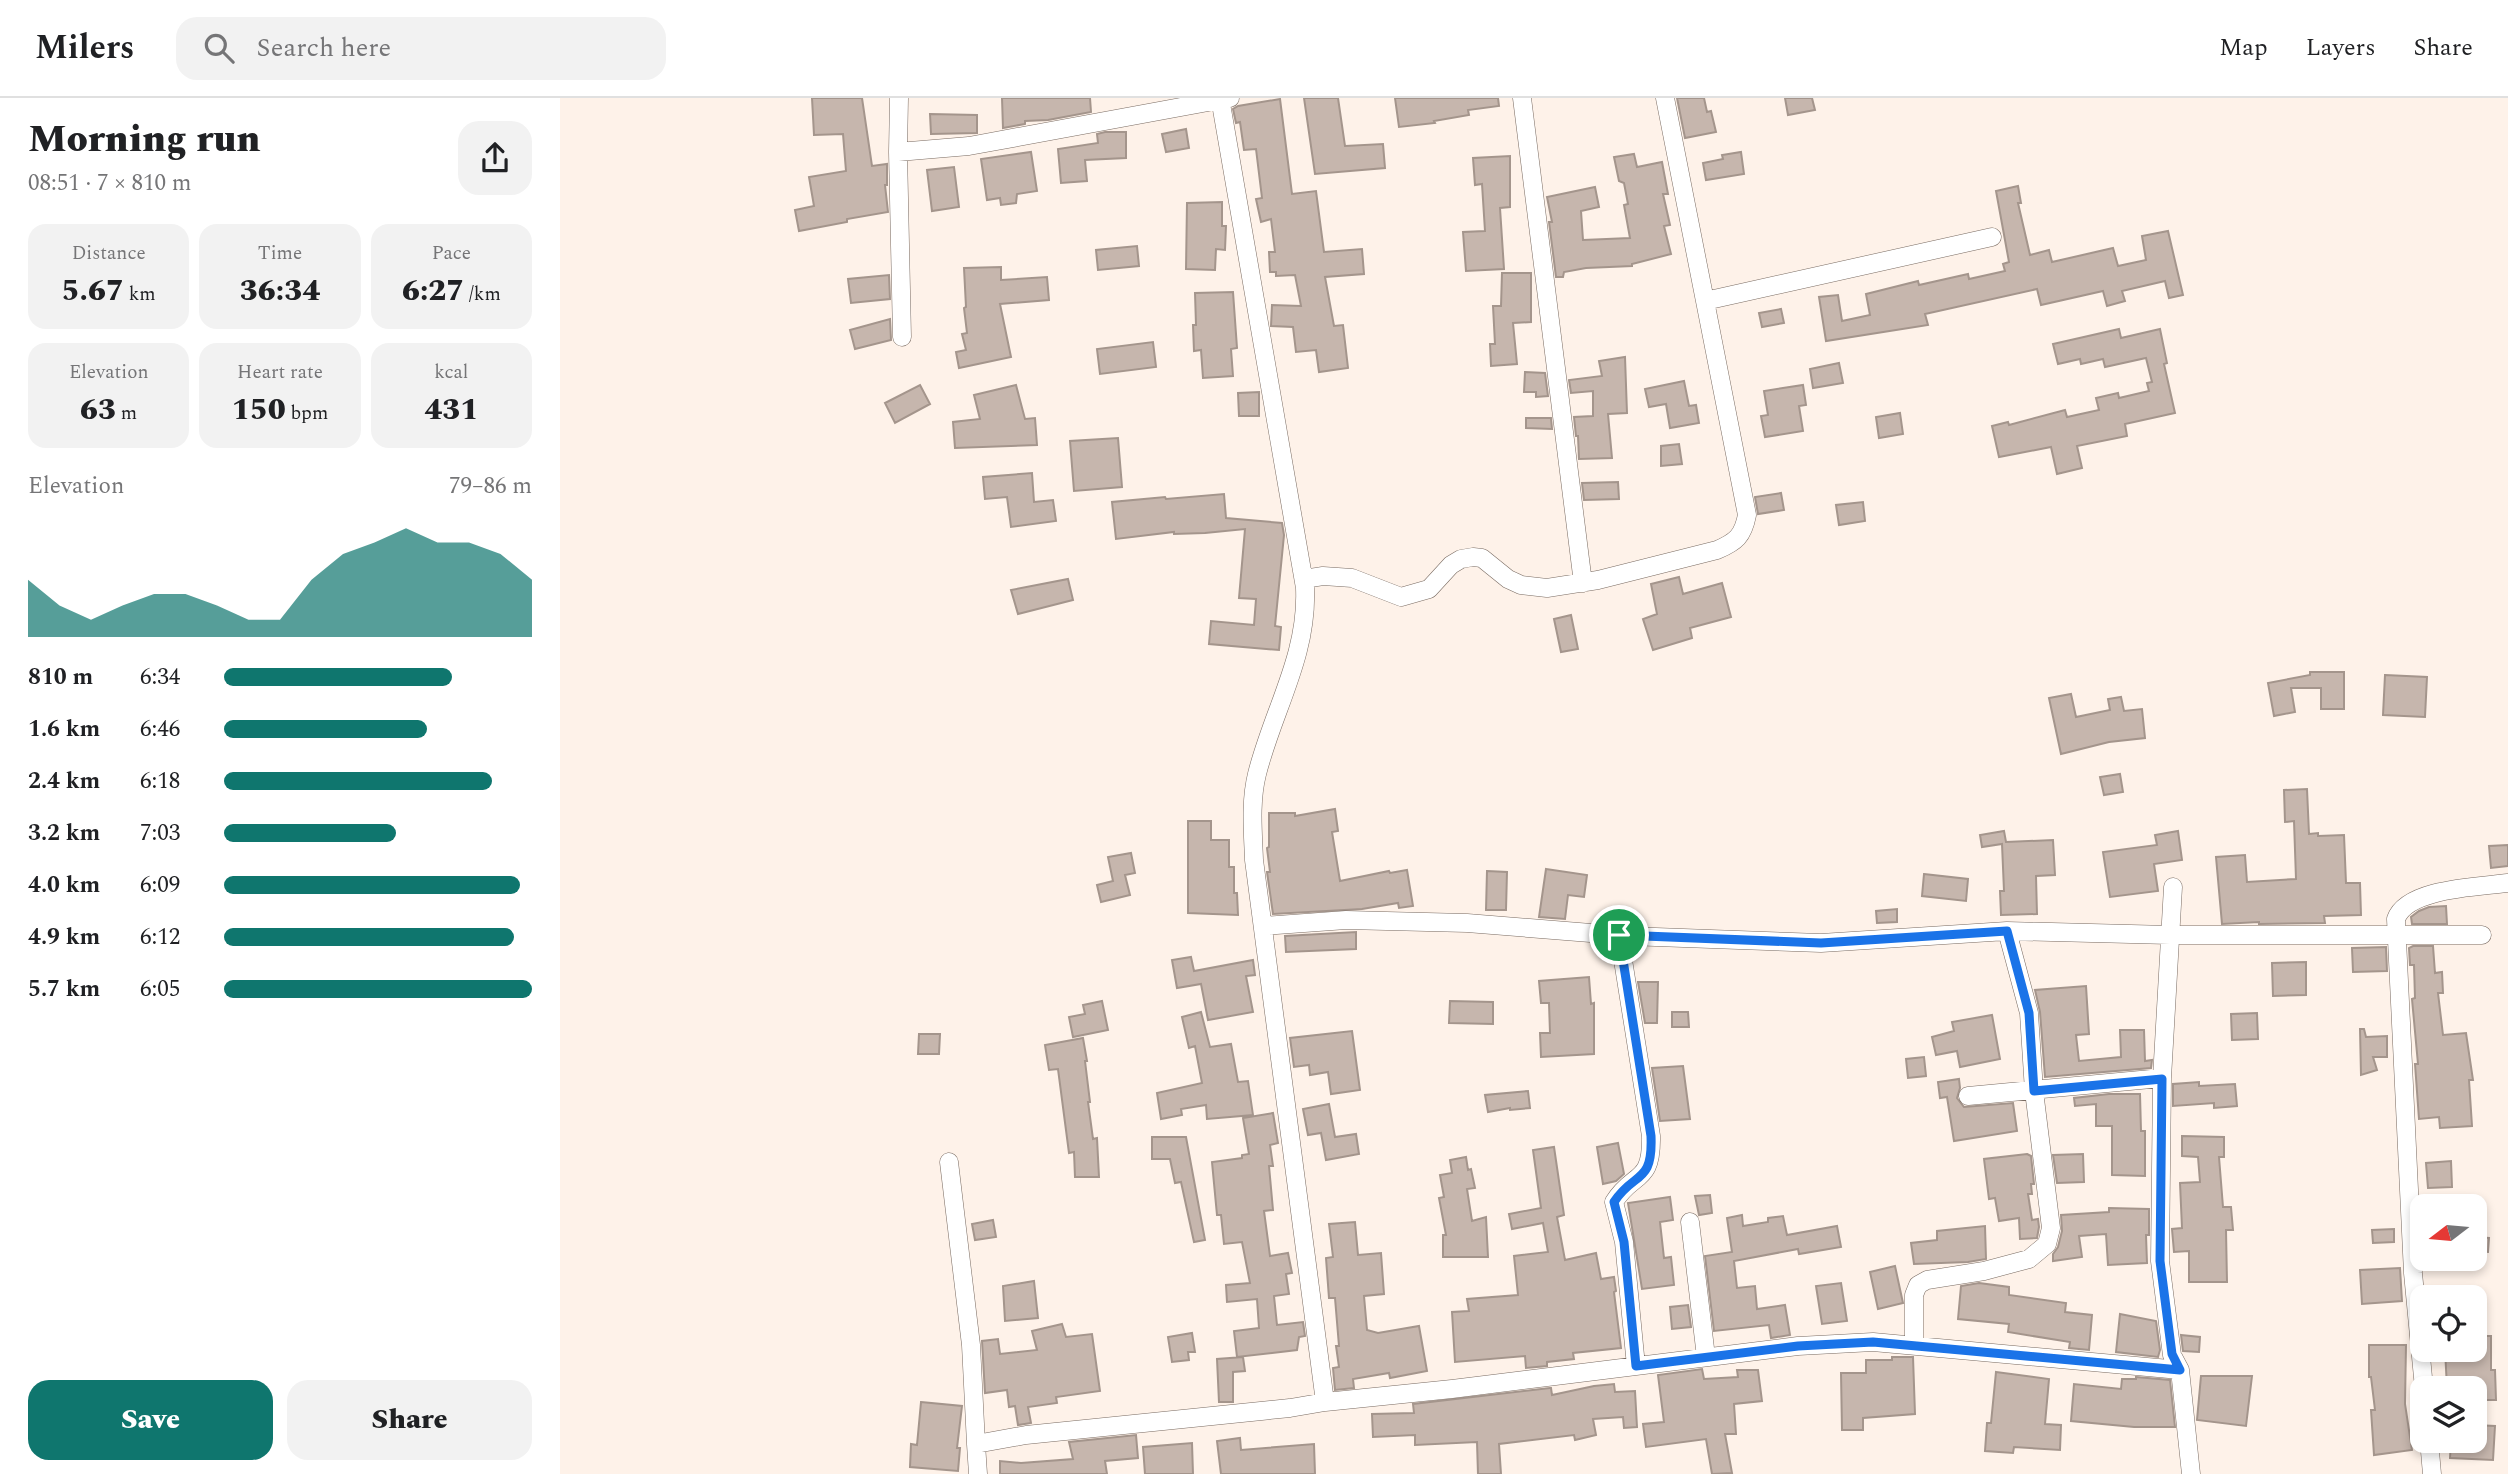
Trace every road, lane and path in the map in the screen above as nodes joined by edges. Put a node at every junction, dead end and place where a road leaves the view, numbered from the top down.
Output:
1 (899, 98) edge
2 (1522, 98) edge
3 (1665, 98) edge
4 (1223, 99) edge
5 (898, 152) junction
6 (1992, 237) dead end
7 (1705, 301) junction
8 (902, 337) dead end
9 (1304, 579) junction
10 (1583, 583) junction
11 (2508, 883) edge
12 (2173, 887) dead end
13 (1263, 926) junction
14 (2007, 931) junction
15 (1619, 935) junction
16 (2170, 935) junction
17 (2482, 935) dead end
18 (2396, 937) junction
19 (2162, 1079) junction
20 (2034, 1091) junction
21 (1968, 1096) dead end
22 (949, 1162) dead end
23 (1690, 1222) dead end
24 (1914, 1344) junction
25 (1706, 1357) junction
26 (1636, 1366) junction
27 (2180, 1370) junction
28 (2423, 1376) edge
29 (1325, 1402) junction
30 (976, 1444) junction
31 (2430, 1453) edge
32 (978, 1474) edge
33 (2191, 1474) edge
34 (2432, 1474) edge

1 - 5 street
2 - 10 street
3 - 7 street
4 - 5 street
4 - 9 street
5 - 8 street
6 - 7 street
7 - 10 street
9 - 10 street
9 - 13 street
11 - 18 street
12 - 16 street
13 - 15 street
13 - 29 street
14 - 15 street
14 - 16 street
14 - 20 street
15 - 26 street
16 - 18 street
16 - 19 street
17 - 18 street
18 - 28 street
19 - 20 street
19 - 27 street
20 - 21 street
20 - 24 street
22 - 30 street
23 - 25 street
24 - 25 street
24 - 27 street
25 - 26 street
26 - 29 street
27 - 33 street
29 - 30 street
30 - 32 street
31 - 34 street

